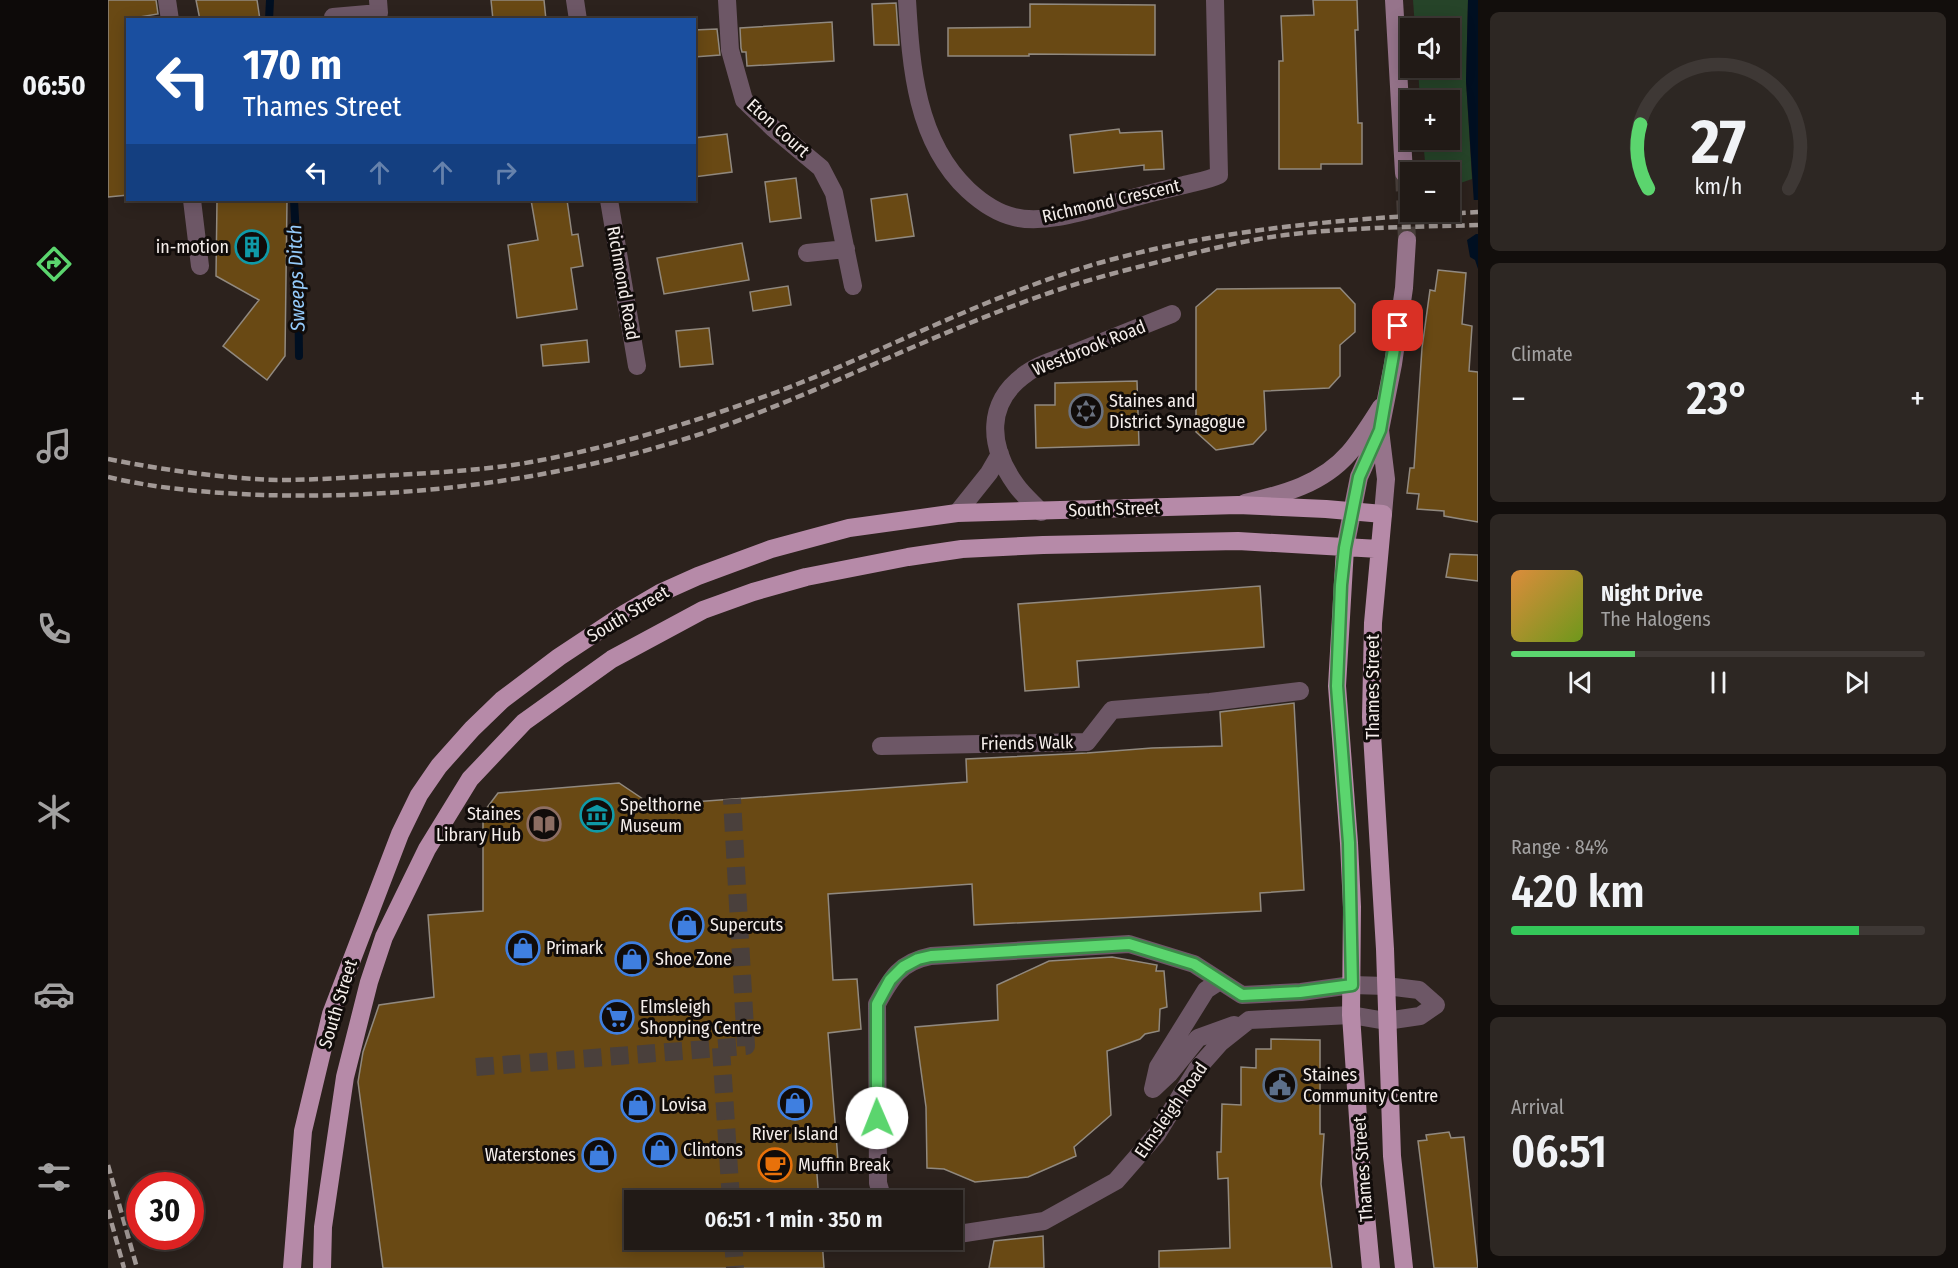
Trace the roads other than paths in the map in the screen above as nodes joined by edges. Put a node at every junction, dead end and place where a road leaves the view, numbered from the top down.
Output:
1 (167, 0) edge
2 (378, 0) edge
3 (575, 0) edge
4 (727, 0) edge
5 (907, 0) edge
6 (1215, 0) edge
7 (1394, 0) edge
8 (170, 18) edge
9 (333, 18) edge
10 (578, 18) edge
11 (1403, 162) edge
12 (192, 201) edge
13 (609, 201) edge
14 (1407, 240) tunnel mouth
15 (846, 249) junction
16 (807, 253) dead end
17 (200, 266) dead end
18 (853, 286) dead end
19 (1172, 314) dead end
20 (637, 366) dead end
21 (1385, 401) junction
22 (1380, 430) junction
23 (1000, 454) junction
24 (1238, 505) junction
25 (1352, 511) junction
26 (1041, 512) junction
27 (957, 513) junction
28 (1383, 514) junction
29 (1345, 548) junction
30 (1379, 549) junction
31 (1300, 691) dead end
32 (881, 746) dead end
33 (1220, 981) junction
34 (1352, 985) junction
35 (1386, 986) junction
36 (1242, 995) junction
37 (1352, 1015) junction
38 (1249, 1020) junction
39 (1386, 1020) junction
40 (880, 1190) edge
41 (963, 1232) edge
42 (292, 1268) edge
43 (322, 1268) edge
44 (1371, 1268) edge
45 (1404, 1268) edge

1 - 8 street
2 - 9 street
3 - 10 street
4 - 15 street, Eton Court
5 - 6 street, Richmond Crescent
7 - 11 main road
12 - 17 street
13 - 20 street, Richmond Road
14 - 21 main road, Thames Street
15 - 16 street
15 - 18 street, Eton Court
19 - 23 street, Westbrook Road
21 - 22 main road, Thames Street
21 - 24 main road
22 - 25 main road, Thames Street
22 - 28 main road, Thames Street
23 - 26 street, Westbrook Road
23 - 27 street
24 - 25 main road, South Street
24 - 26 main road, South Street
25 - 28 main road, South Street
25 - 29 main road, Thames Street
26 - 27 main road, South Street
27 - 42 main road, South Street
28 - 30 main road, Thames Street
29 - 30 main road, South Street
29 - 34 main road, Thames Street
29 - 43 main road, South Street
30 - 35 main road, Thames Street
31 - 32 street, Friends Walk
33 - 36 street
33 - 38 street
33 - 40 street
34 - 35 street
34 - 36 street
34 - 37 main road, Thames Street
35 - 39 main road, Thames Street
35 - 39 street
36 - 38 street
37 - 38 street
37 - 39 street
37 - 44 main road, Thames Street
38 - 41 street, Elmsleigh Road
39 - 45 main road, Thames Street

